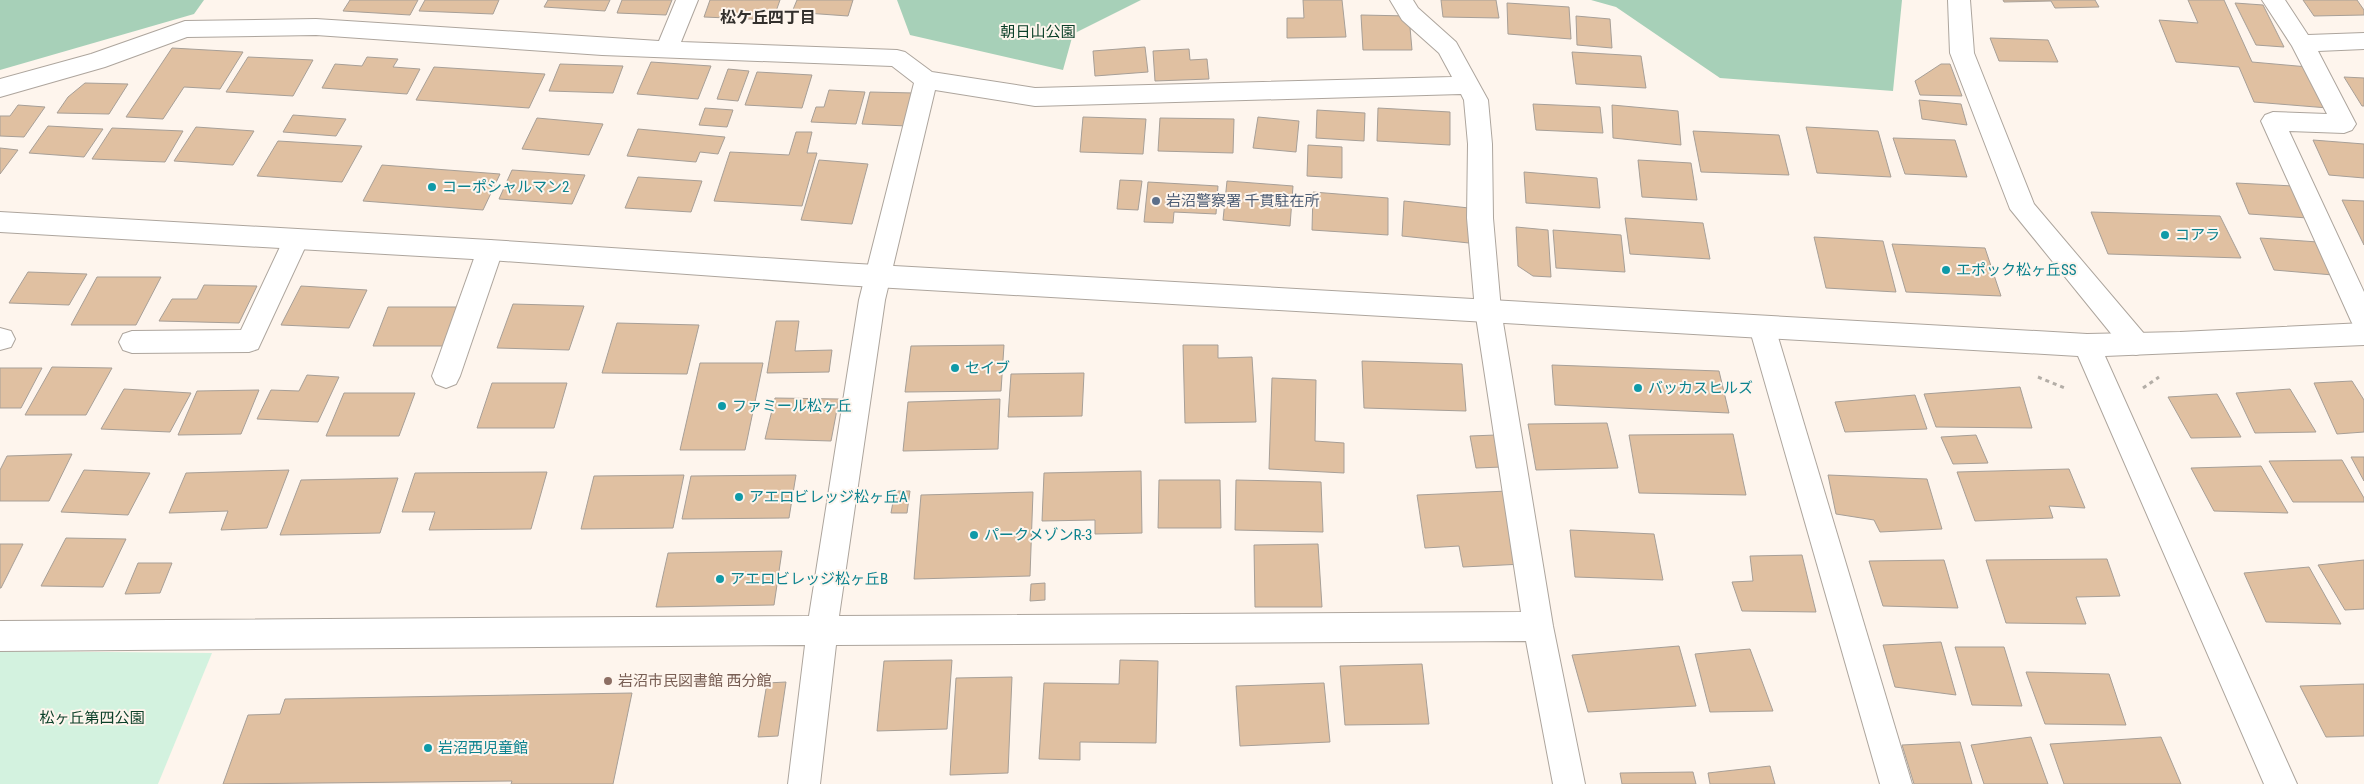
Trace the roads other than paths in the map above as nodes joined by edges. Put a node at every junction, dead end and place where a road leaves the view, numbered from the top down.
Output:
1 (687, 0) edge
2 (1401, 0) edge
3 (1959, 0) edge
4 (2273, 0) edge
5 (2364, 41) edge
6 (2302, 43) junction
7 (668, 48) junction
8 (926, 80) junction
9 (1469, 85) junction
10 (0, 88) edge
11 (0, 222) edge
12 (296, 239) junction
13 (490, 250) junction
14 (877, 276) junction
15 (1488, 310) junction
16 (2364, 321) edge
17 (1762, 327) junction
18 (2364, 334) edge
19 (132, 342) dead end
20 (2136, 344) junction
21 (2087, 345) junction
22 (446, 376) dead end
23 (1538, 626) junction
24 (822, 630) junction
25 (0, 636) edge
26 (804, 784) edge
27 (1569, 784) edge
28 (1896, 784) edge
29 (2281, 784) edge

1 - 7 street
2 - 9 street
3 - 20 street
4 - 6 street
5 - 6 street
6 - 16 street
7 - 8 street
7 - 10 street
8 - 9 street
8 - 14 street
9 - 15 street
11 - 12 street
12 - 13 street
12 - 19 street
13 - 14 street
13 - 22 street
14 - 15 street
14 - 24 street
15 - 17 street
15 - 23 street
17 - 21 street
17 - 28 street
18 - 20 street
20 - 21 street
21 - 29 street
23 - 24 street
23 - 27 street
24 - 25 street
24 - 26 street

